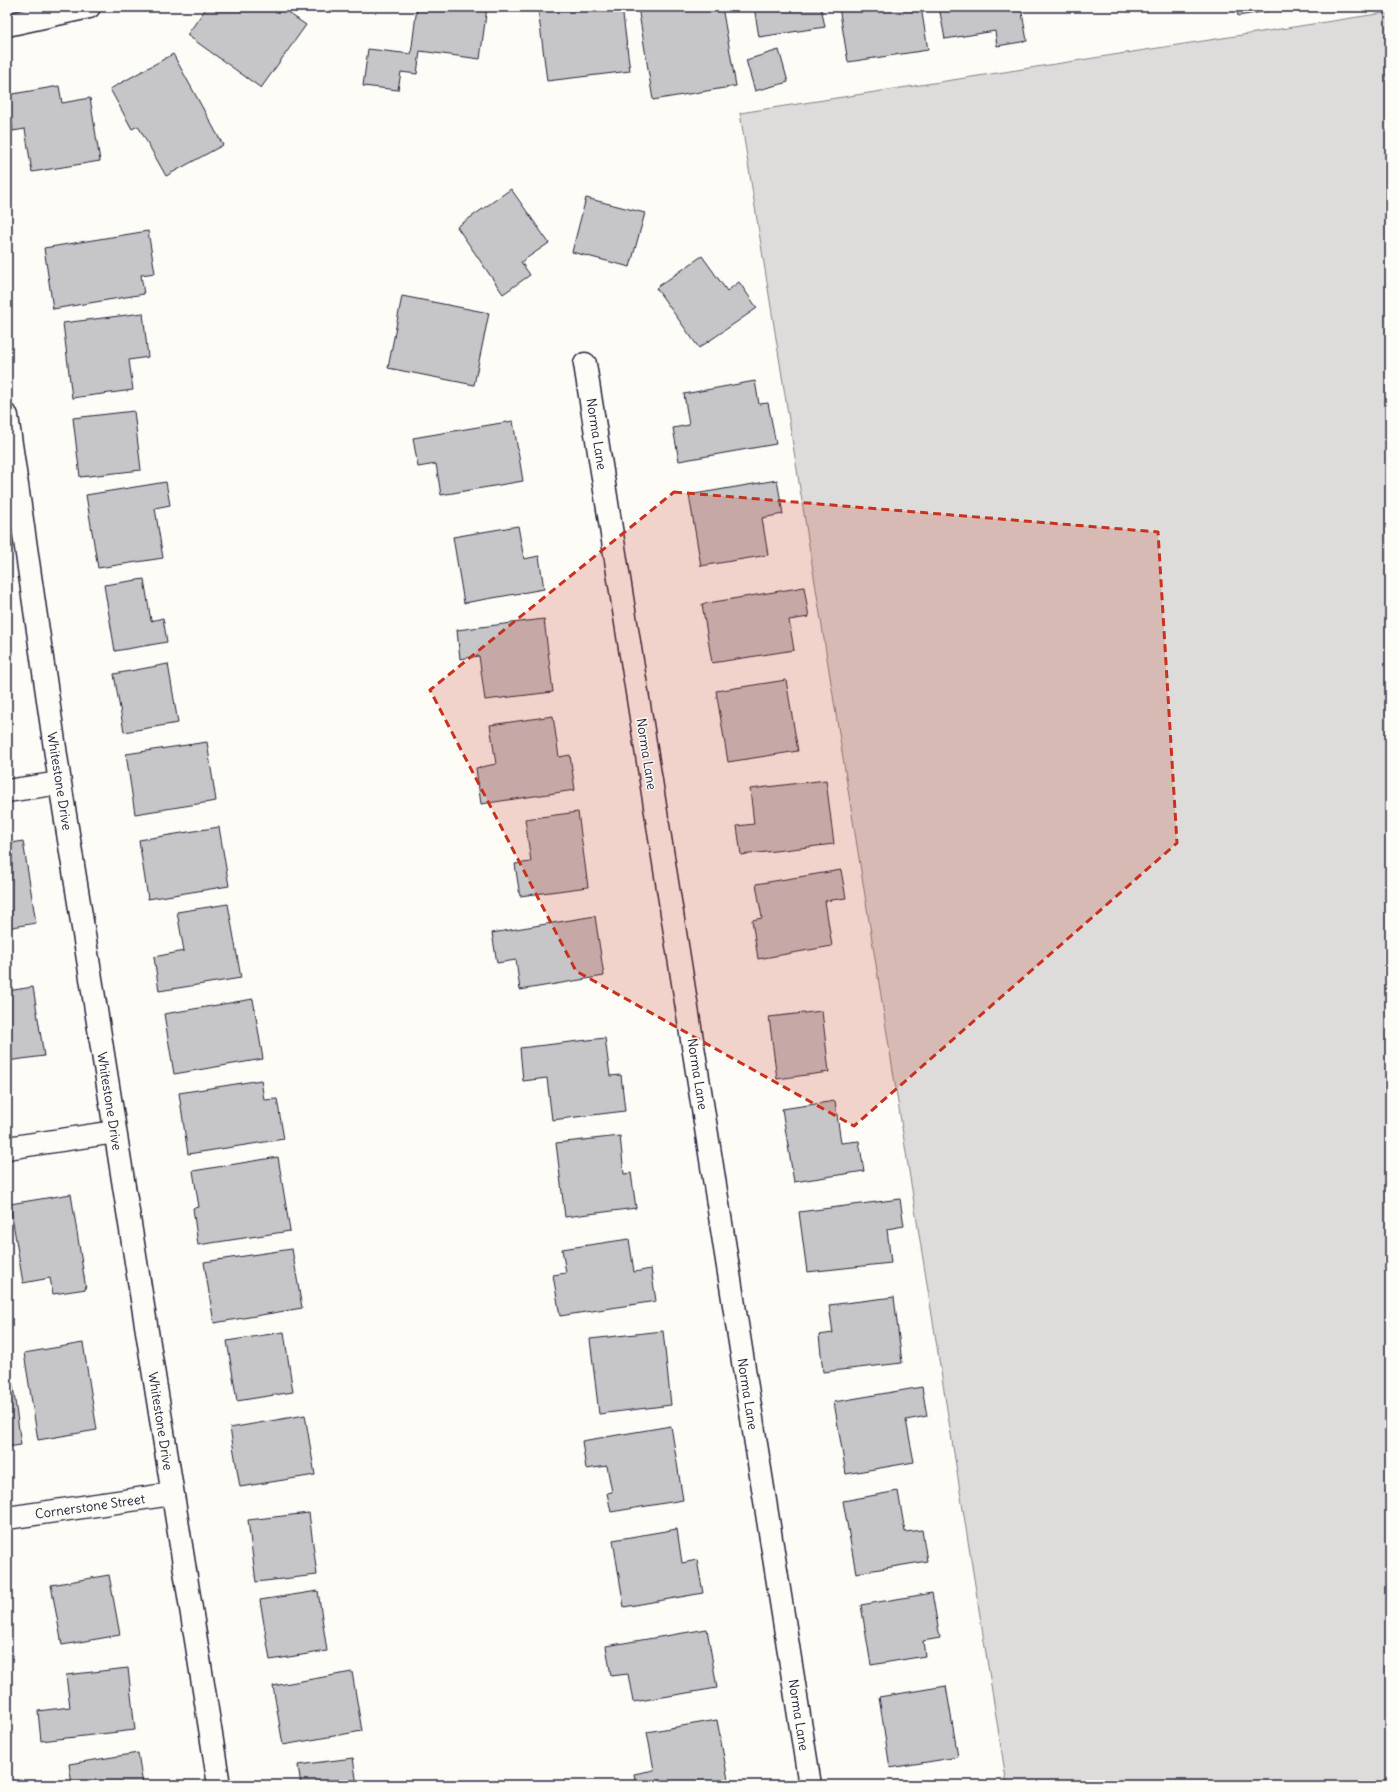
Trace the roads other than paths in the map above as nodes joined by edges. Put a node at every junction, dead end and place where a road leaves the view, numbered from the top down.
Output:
1 (88, 7) edge
2 (7, 26) edge
3 (585, 364) dead end
4 (8, 422) edge
5 (60, 783) junction
6 (7, 791) edge
7 (115, 1132) junction
8 (7, 1148) edge
9 (172, 1494) junction
10 (7, 1518) edge
11 (219, 1785) edge
12 (810, 1785) edge

1 - 2 street
3 - 12 street, Norma Lane
4 - 5 street, Whitestone Drive
5 - 6 street
5 - 7 street, Whitestone Drive
7 - 8 street
7 - 9 street, Whitestone Drive
9 - 10 street, Cornerstone Street
9 - 11 street, Whitestone Drive

